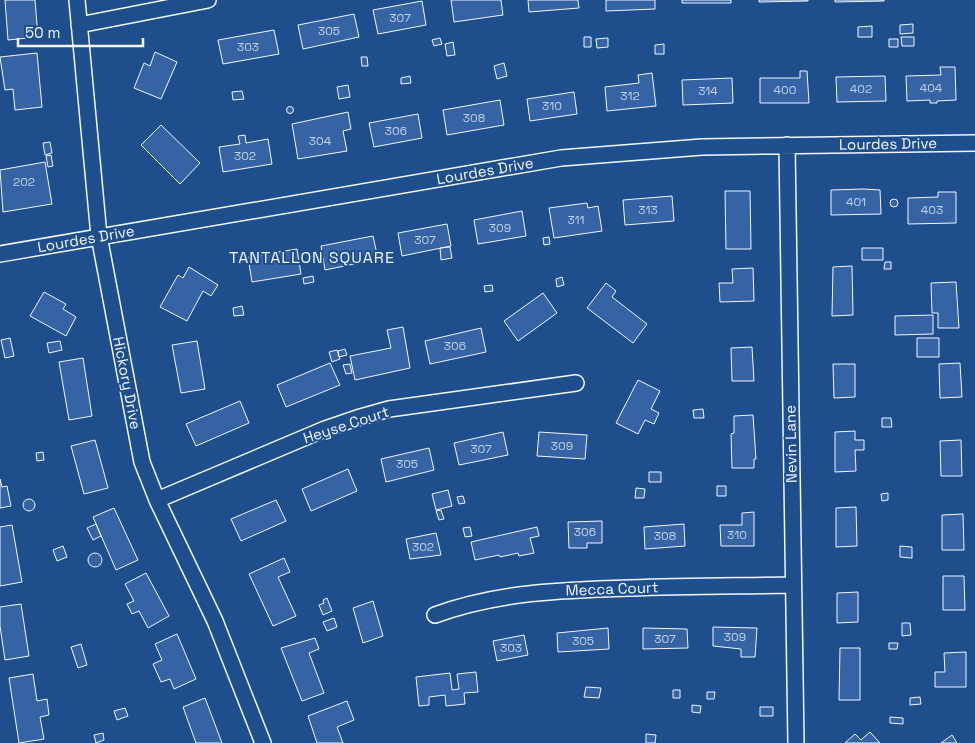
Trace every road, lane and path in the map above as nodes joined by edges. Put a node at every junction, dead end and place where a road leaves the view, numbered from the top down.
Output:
1 (77, 0) edge
2 (208, 0) edge
3 (79, 25) junction
4 (975, 143) edge
5 (786, 146) junction
6 (99, 236) junction
7 (0, 254) edge
8 (576, 383) dead end
9 (157, 500) junction
10 (793, 585) junction
11 (434, 615) dead end
12 (263, 743) edge
13 (796, 743) edge

1 - 3 street, Hickory Drive
2 - 3 street
3 - 6 street, Hickory Drive
4 - 5 street, Lourdes Drive
5 - 6 street, Lourdes Drive
5 - 10 street, Nevin Lane
6 - 7 street, Lourdes Drive
6 - 9 street, Hickory Drive
8 - 9 street, Heyse Court
9 - 12 street, Hickory Drive
10 - 11 street, Mecca Court
10 - 13 street, Nevin Lane

